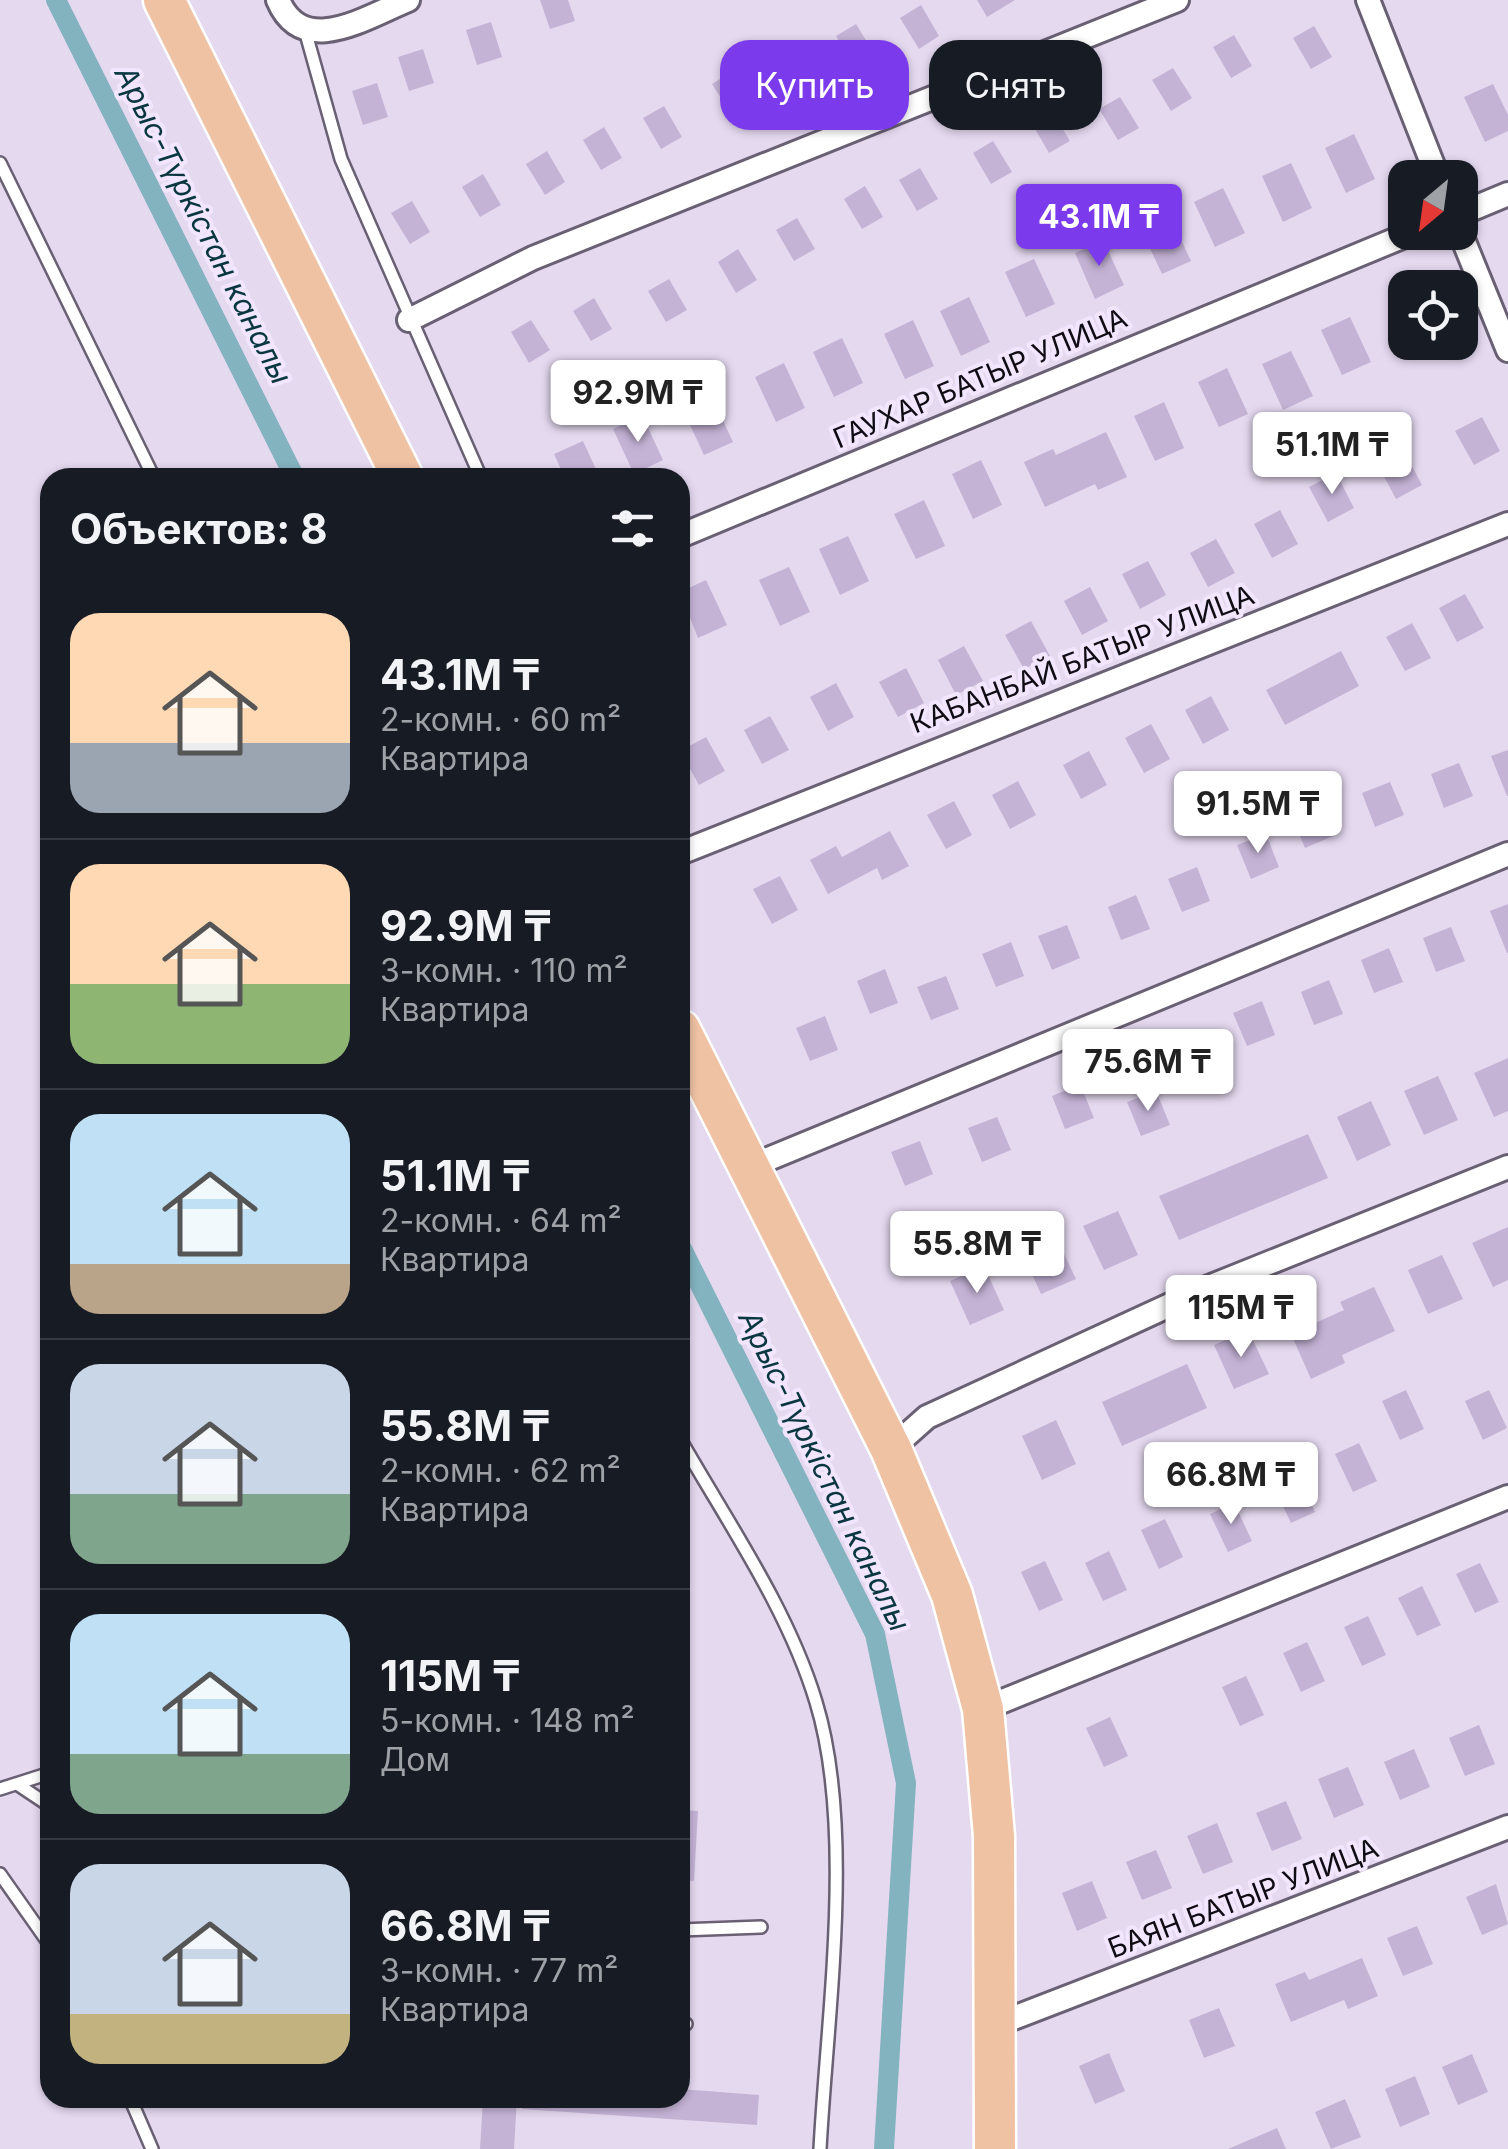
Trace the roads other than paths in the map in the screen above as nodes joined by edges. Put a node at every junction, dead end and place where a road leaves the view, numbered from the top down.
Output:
1 (138, 0) edge
2 (164, 0) edge
3 (278, 0) edge
4 (408, 0) edge
5 (1177, 0) edge
6 (1368, 0) edge
7 (304, 30) junction
8 (1431, 160) edge
9 (0, 162) edge
10 (1508, 194) edge
11 (1478, 206) edge
12 (1388, 243) edge
13 (1467, 250) edge
14 (409, 320) junction
15 (1508, 350) edge
16 (149, 468) edge
17 (372, 468) edge
18 (398, 468) edge
19 (476, 468) edge
20 (1508, 524) edge
21 (690, 532) edge
22 (690, 849) edge
23 (1508, 854) edge
24 (690, 1050) edge
25 (690, 1102) edge
26 (749, 1167) junction
27 (1508, 1167) edge
28 (891, 1449) junction
29 (690, 1457) edge
30 (1508, 1498) edge
31 (983, 1709) junction
32 (40, 1776) edge
33 (17, 1784) junction
34 (0, 1789) edge
35 (40, 1799) edge
36 (1508, 1827) edge
37 (0, 1874) edge
38 (761, 1927) dead end
39 (690, 1930) edge
40 (40, 1931) edge
41 (998, 2024) junction
42 (134, 2108) edge
43 (152, 2149) edge
44 (820, 2149) edge
45 (970, 2149) edge
46 (995, 2149) edge

1 - 17 highway
2 - 18 highway
3 - 7 street
4 - 7 street
5 - 14 street
6 - 8 street
7 - 14 lane
9 - 16 lane
10 - 11 street
12 - 21 street, ГАУХАР БАТЫР УЛИЦА
13 - 15 street
14 - 19 lane
20 - 22 street, КАБАНБАЙ БАТЫР УЛИЦА
23 - 26 street
24 - 26 highway
25 - 45 highway
26 - 28 highway
27 - 28 street
28 - 31 highway
29 - 44 lane
30 - 31 street
31 - 41 highway
32 - 33 lane
33 - 34 lane
33 - 35 lane
36 - 41 street, БАЯН БАТЫР УЛИЦА
37 - 40 lane
38 - 39 lane
41 - 46 highway
42 - 43 lane

